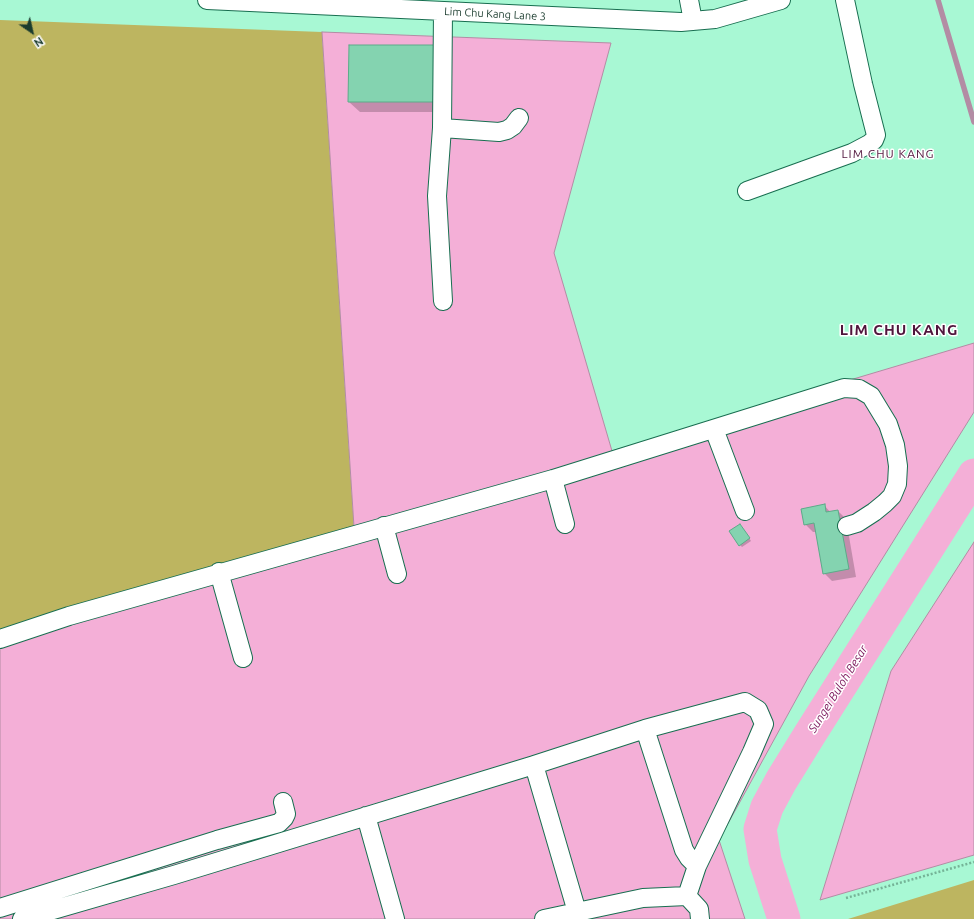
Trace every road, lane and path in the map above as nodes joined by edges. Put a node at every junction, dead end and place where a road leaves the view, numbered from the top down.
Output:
1 (207, 0) edge
2 (689, 0) edge
3 (781, 0) edge
4 (846, 0) edge
5 (261, 1) edge
6 (443, 11) junction
7 (694, 21) junction
8 (519, 118) dead end
9 (442, 128) junction
10 (748, 191) dead end
11 (443, 301) dead end
12 (714, 429) junction
13 (553, 479) junction
14 (745, 511) dead end
15 (565, 524) dead end
16 (384, 526) junction
17 (847, 526) dead end
18 (219, 572) junction
19 (397, 574) dead end
20 (0, 639) edge
21 (243, 658) dead end
22 (644, 730) junction
23 (534, 765) junction
24 (283, 802) dead end
25 (366, 816) junction
26 (974, 862) edge
27 (697, 866) junction
28 (687, 896) junction
29 (846, 898) dead end
30 (0, 908) edge
31 (577, 912) junction
32 (41, 916) edge
33 (22, 919) edge
34 (395, 919) edge
35 (544, 919) edge
36 (700, 919) edge

1 - 5 street, Lim Chu Kang Lane 3
2 - 7 street
3 - 7 street, Lim Chu Kang Lane 3
4 - 10 street
5 - 6 street, Lim Chu Kang Lane 3
6 - 7 street, Lim Chu Kang Lane 3
6 - 9 street
8 - 9 street
9 - 11 street
12 - 13 street
12 - 14 street
12 - 17 street
13 - 15 street
13 - 16 street
16 - 18 street
16 - 19 street
18 - 20 street
18 - 21 street
22 - 23 street
22 - 27 street
22 - 27 street
23 - 25 street
23 - 31 street
24 - 30 street
25 - 32 street
25 - 34 street
26 - 29 path
27 - 28 street
28 - 31 street
28 - 36 street
31 - 35 street
32 - 33 street

